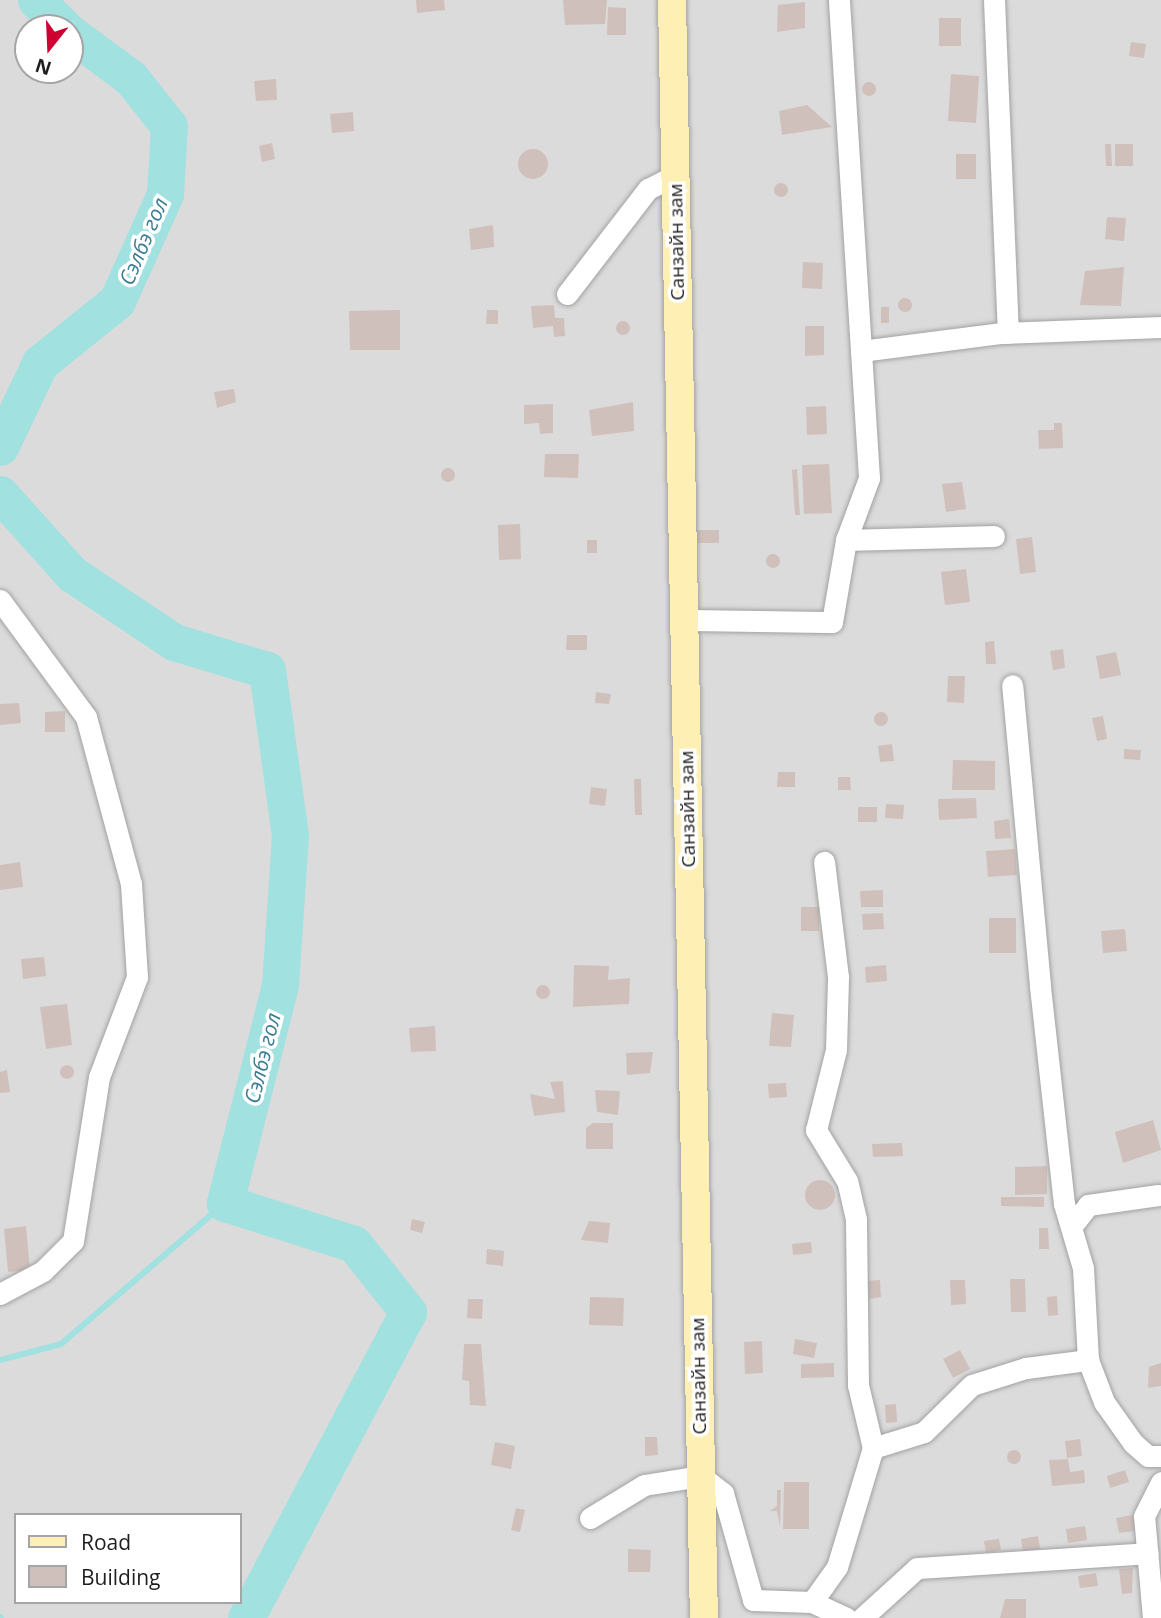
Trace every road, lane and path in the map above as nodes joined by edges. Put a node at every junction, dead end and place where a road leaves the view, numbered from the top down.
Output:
1 (672, 0) edge
2 (839, 0) edge
3 (994, 0) edge
4 (676, 175) junction
5 (567, 295) dead end
6 (1161, 327) edge
7 (1008, 333) junction
8 (861, 351) junction
9 (994, 536) dead end
10 (846, 540) junction
11 (0, 600) edge
12 (684, 620) junction
13 (1013, 685) dead end
14 (824, 862) dead end
15 (1158, 1195) dead end
16 (1071, 1227) junction
17 (0, 1294) edge
18 (1088, 1360) junction
19 (873, 1448) junction
20 (1161, 1455) edge
21 (701, 1476) junction
22 (1161, 1482) edge
23 (590, 1518) dead end
24 (1148, 1553) junction
25 (812, 1602) junction
26 (704, 1618) edge
27 (846, 1618) edge
28 (862, 1618) edge
29 (1153, 1618) edge

1 - 4 main road, Санзайн зам
2 - 8 street
3 - 7 street
4 - 5 street
4 - 12 main road, Санзайн зам
6 - 7 street
7 - 8 street
8 - 10 street
9 - 10 street
10 - 12 street
11 - 17 street
12 - 21 main road, Санзайн зам
13 - 16 street
14 - 19 street
15 - 16 street
16 - 18 street
18 - 19 street
18 - 20 street
19 - 25 street
21 - 23 street
21 - 25 street
21 - 26 main road, Санзайн зам
22 - 24 street
24 - 28 street
24 - 29 street
25 - 27 street

